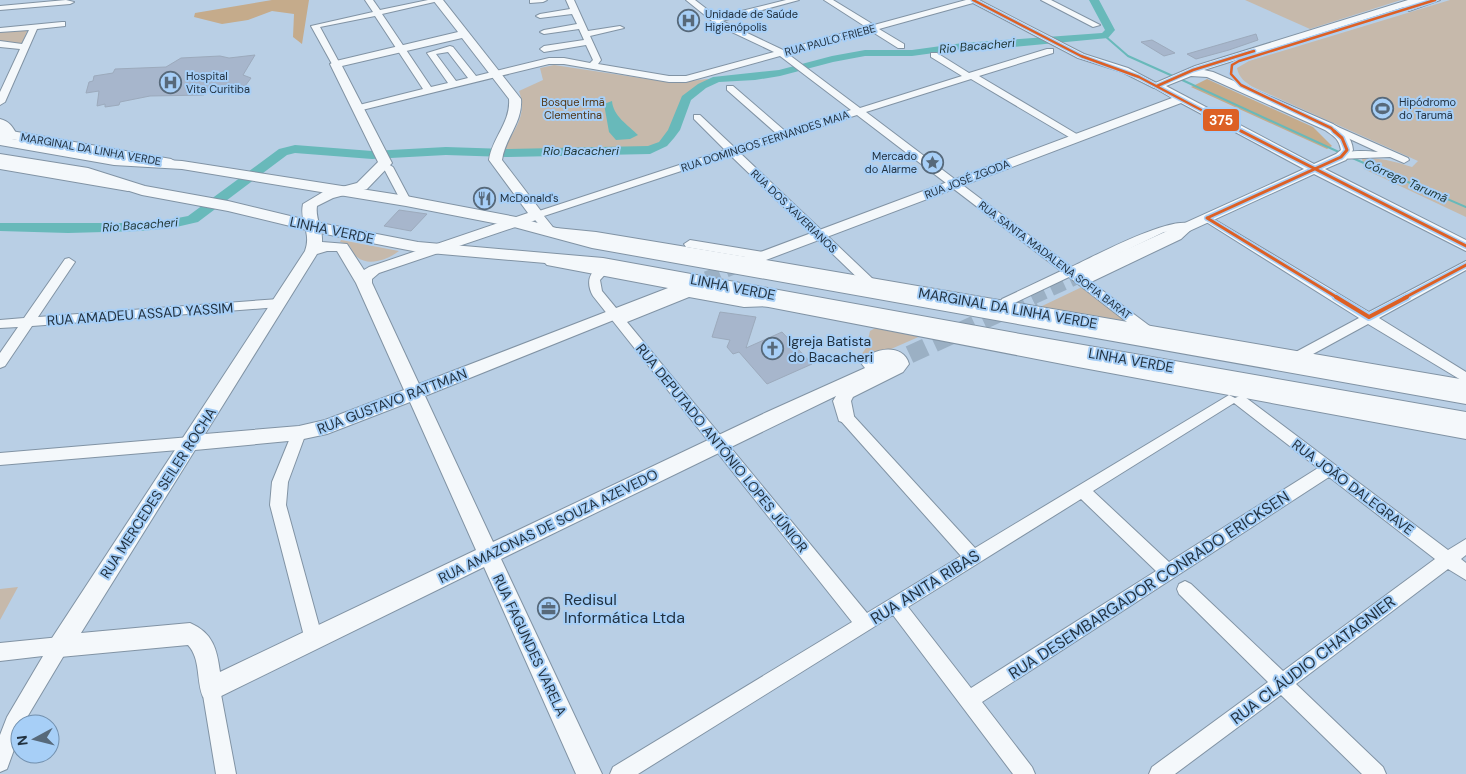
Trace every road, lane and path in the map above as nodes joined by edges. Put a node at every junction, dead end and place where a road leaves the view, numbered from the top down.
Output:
1 (370, 0) edge
2 (438, 0) edge
3 (543, 0) edge
4 (570, 0) edge
5 (690, 0) edge
6 (795, 0) edge
7 (828, 0) edge
8 (974, 0) edge
9 (1044, 0) edge
10 (1418, 0) edge
11 (1436, 0) edge
12 (534, 1) dead end
13 (70, 2) dead end
14 (0, 8) edge
15 (575, 11) junction
16 (378, 13) junction
17 (540, 16) dead end
18 (715, 20) junction
19 (62, 24) dead end
20 (1096, 25) dead end
21 (34, 27) junction
22 (620, 28) dead end
23 (873, 28) junction
24 (0, 30) edge
25 (544, 32) dead end
26 (465, 34) junction
27 (587, 38) junction
28 (0, 44) edge
29 (901, 46) dead end
30 (25, 47) junction
31 (401, 49) junction
32 (544, 49) dead end
33 (1050, 51) dead end
34 (782, 53) junction
35 (934, 55) dead end
36 (336, 64) junction
37 (580, 64) junction
38 (592, 66) junction
39 (496, 74) junction
40 (970, 76) junction
41 (1183, 77) junction
42 (473, 79) junction
43 (5, 80) edge
44 (453, 84) junction
45 (1157, 86) junction
46 (730, 88) dead end
47 (428, 90) junction
48 (1261, 96) junction
49 (1181, 99) junction
50 (0, 102) edge
51 (358, 108) junction
52 (858, 111) junction
53 (696, 118) dead end
54 (0, 123) edge
55 (1321, 123) junction
56 (783, 134) junction
57 (3, 136) edge
58 (1077, 138) junction
59 (731, 151) junction
60 (1346, 155) junction
61 (0, 158) edge
62 (384, 159) junction
63 (0, 165) edge
64 (1314, 169) junction
65 (954, 184) junction
66 (142, 190) junction
67 (344, 190) junction
68 (406, 201) junction
69 (537, 215) junction
70 (1207, 218) junction
71 (516, 222) junction
72 (1189, 226) junction
73 (315, 227) junction
74 (550, 231) junction
75 (819, 235) junction
76 (690, 244) dead end
77 (1466, 246) edge
78 (434, 250) junction
79 (312, 252) junction
80 (503, 254) junction
81 (758, 258) joint
82 (69, 262) dead end
83 (848, 262) junction
84 (1466, 265) edge
85 (603, 270) junction
86 (1070, 272) junction
87 (1084, 277) junction
88 (840, 278) junction
89 (364, 283) junction
90 (871, 284) junction
91 (680, 289) tunnel mouth
92 (1006, 302) dead end
93 (279, 303) junction
94 (781, 303) junction
95 (617, 317) junction
96 (1369, 318) junction
97 (28, 322) junction
98 (0, 324) edge
99 (1150, 333) junction
100 (1198, 340) junction
101 (1026, 342) junction
102 (1297, 357) junction
103 (1264, 361) junction
104 (1078, 362) junction
105 (0, 363) edge
106 (885, 366) tunnel mouth
107 (1466, 378) edge
108 (1215, 385) junction
109 (1466, 386) edge
110 (415, 393) junction
111 (1466, 396) edge
112 (1240, 398) junction
113 (845, 416) junction
114 (773, 418) junction
115 (1466, 420) edge
116 (1466, 432) edge
117 (299, 433) junction
118 (190, 443) junction
119 (719, 444) junction
120 (0, 459) edge
121 (1329, 469) junction
122 (1082, 490) junction
123 (1466, 546) edge
124 (489, 555) junction
125 (973, 557) junction
126 (1448, 559) junction
127 (1168, 572) junction
128 (1466, 573) edge
129 (1185, 589) dead end
130 (896, 605) junction
131 (865, 624) junction
132 (314, 640) junction
133 (60, 646) junction
134 (0, 652) edge
135 (1282, 683) junction
136 (212, 689) junction
137 (968, 700) junction
138 (0, 762) edge
139 (226, 774) edge
140 (589, 774) edge
141 (620, 774) edge
142 (1024, 774) edge
143 (1159, 774) edge
144 (1376, 774) edge

1 - 16 street
2 - 16 street
2 - 26 main road
3 - 12 street
4 - 15 street
5 - 18 street, RUA SANTA MADALENA SOFIA BARAT
6 - 18 street
7 - 23 street
8 - 23 street, RUA PAULO FRIEBE
8 - 45 street
9 - 20 street
10 - 41 main road
11 - 48 main road
13 - 14 street
15 - 17 street
15 - 27 street
16 - 31 street
16 - 36 street
18 - 34 street, RUA SANTA MADALENA SOFIA BARAT
19 - 21 street
21 - 24 street
21 - 30 street
22 - 27 street
23 - 29 street
23 - 34 street, RUA PAULO FRIEBE
25 - 27 street
26 - 31 main road
26 - 39 main road
27 - 32 street
27 - 37 street
27 - 38 street
28 - 30 street
30 - 43 street
31 - 36 main road
31 - 47 street
33 - 40 street, RUA DOMINGOS FERNANDES MAIA
34 - 38 street, RUA PAULO FRIEBE
34 - 52 street, RUA SANTA MADALENA SOFIA BARAT
35 - 40 street
36 - 51 main road
37 - 38 street, RUA PAULO FRIEBE
37 - 39 street, RUA PAULO FRIEBE
39 - 42 street, RUA PAULO FRIEBE
39 - 69 main road
40 - 52 street, RUA DOMINGOS FERNANDES MAIA
40 - 58 street
41 - 45 main road
41 - 48 main road
41 - 49 main road
42 - 44 street, RUA PAULO FRIEBE
42 - 44 street
43 - 50 street
44 - 47 street, RUA PAULO FRIEBE
45 - 49 main road
46 - 56 street
47 - 51 street, RUA PAULO FRIEBE
48 - 55 main road
49 - 58 main road, RUA JOSÉ ZGODA
49 - 64 main road
51 - 62 main road
52 - 56 street, RUA DOMINGOS FERNANDES MAIA
52 - 65 street, RUA SANTA MADALENA SOFIA BARAT
53 - 59 street, RUA DOS XAVERIANOS
54 - 57 highway
55 - 60 main road
55 - 60 street
56 - 59 street, RUA DOMINGOS FERNANDES MAIA
57 - 67 highway, LINHA VERDE
58 - 65 main road, RUA JOSÉ ZGODA
59 - 69 street, RUA DOMINGOS FERNANDES MAIA
59 - 75 street, RUA DOS XAVERIANOS
60 - 64 main road
61 - 66 highway, LINHA VERDE
62 - 67 main road
62 - 68 street
63 - 66 main road
64 - 70 main road
64 - 77 main road
65 - 75 main road, RUA JOSÉ ZGODA
65 - 86 street, RUA SANTA MADALENA SOFIA BARAT
66 - 73 highway, LINHA VERDE
67 - 68 highway, LINHA VERDE
67 - 73 main road, RUA MERCEDES SEILER ROCHA
68 - 71 highway, LINHA VERDE
69 - 71 main road, RUA DOMINGOS FERNANDES MAIA
69 - 74 street
70 - 72 main road
70 - 96 street
71 - 74 highway, LINHA VERDE
71 - 78 main road, RUA DOMINGOS FERNANDES MAIA
72 - 86 street
72 - 87 main road
73 - 78 highway, LINHA VERDE
73 - 79 main road, RUA MERCEDES SEILER ROCHA
74 - 88 main road, MARGINAL DA LINHA VERDE
74 - 103 highway, LINHA VERDE
75 - 81 main road, RUA JOSÉ ZGODA
75 - 83 street, RUA DOS XAVERIANOS
76 - 81 street
78 - 80 highway, LINHA VERDE
78 - 89 main road, RUA DOMINGOS FERNANDES MAIA
79 - 89 main road, RUA FAGUNDES VARELA
79 - 93 main road, RUA MERCEDES SEILER ROCHA
80 - 85 main road
80 - 101 highway, LINHA VERDE
82 - 97 street
83 - 88 street, RUA DOS XAVERIANOS
83 - 90 street, RUA DOS XAVERIANOS
84 - 96 street
85 - 94 main road
85 - 95 street, RUA DEPUTADO ANTÔNIO LOPES JÚNIOR
86 - 87 street, RUA SANTA MADALENA SOFIA BARAT
86 - 92 street
87 - 99 street, RUA SANTA MADALENA SOFIA BARAT
88 - 90 main road, MARGINAL DA LINHA VERDE
89 - 110 main road, RUA FAGUNDES VARELA
90 - 99 main road, MARGINAL DA LINHA VERDE
91 - 95 main road, RUA GUSTAVO RATTMAN
93 - 97 street, RUA AMADEU ASSAD YASSIM
93 - 118 main road, RUA MERCEDES SEILER ROCHA
94 - 95 street
94 - 104 main road
95 - 110 main road, RUA GUSTAVO RATTMAN
95 - 119 street, RUA DEPUTADO ANTÔNIO LOPES JÚNIOR
96 - 102 street
96 - 107 street
97 - 98 street, RUA AMADEU ASSAD YASSIM
97 - 105 street
99 - 100 main road, MARGINAL DA LINHA VERDE
100 - 102 main road, MARGINAL DA LINHA VERDE
100 - 103 highway
101 - 104 highway
101 - 115 highway, LINHA VERDE
102 - 109 main road, MARGINAL DA LINHA VERDE
103 - 111 highway, LINHA VERDE
104 - 108 main road
106 - 114 main road, RUA AMAZONAS DE SOUZA AZEVEDO
108 - 112 main road
108 - 112 main road
110 - 117 main road, RUA GUSTAVO RATTMAN
110 - 124 main road, RUA FAGUNDES VARELA
112 - 116 main road
112 - 121 street, RUA JOÃO DALEGRAVE
112 - 122 street, RUA ANITA RIBAS
113 - 114 main road
113 - 114 main road
113 - 125 street
114 - 119 main road, RUA AMAZONAS DE SOUZA AZEVEDO
117 - 118 main road, RUA GUSTAVO RATTMAN
117 - 132 street
118 - 120 street, RUA GUSTAVO RATTMAN
118 - 133 main road, RUA MERCEDES SEILER ROCHA
119 - 124 main road, RUA AMAZONAS DE SOUZA AZEVEDO
119 - 131 street, RUA DEPUTADO ANTÔNIO LOPES JÚNIOR
121 - 126 street, RUA JOÃO DALEGRAVE
121 - 127 street, RUA DESEMBARGADOR CONRADO ERICKSEN
122 - 125 street, RUA ANITA RIBAS
122 - 127 street
123 - 126 street, RUA CLÁUDIO CHATAGNIER
124 - 132 main road, RUA AMAZONAS DE SOUZA AZEVEDO
124 - 140 main road, RUA FAGUNDES VARELA
125 - 130 street, RUA ANITA RIBAS
126 - 128 street, RUA JOÃO DALEGRAVE
126 - 135 street, RUA CLÁUDIO CHATAGNIER
127 - 137 street, RUA DESEMBARGADOR CONRADO ERICKSEN
129 - 135 street
130 - 131 street, RUA ANITA RIBAS
130 - 137 street
131 - 141 street, RUA ANITA RIBAS
132 - 136 main road, RUA AMAZONAS DE SOUZA AZEVEDO
133 - 134 street
133 - 136 main road
133 - 138 street, RUA MERCEDES SEILER ROCHA
135 - 143 street, RUA CLÁUDIO CHATAGNIER
135 - 144 street
136 - 139 street
137 - 142 street

